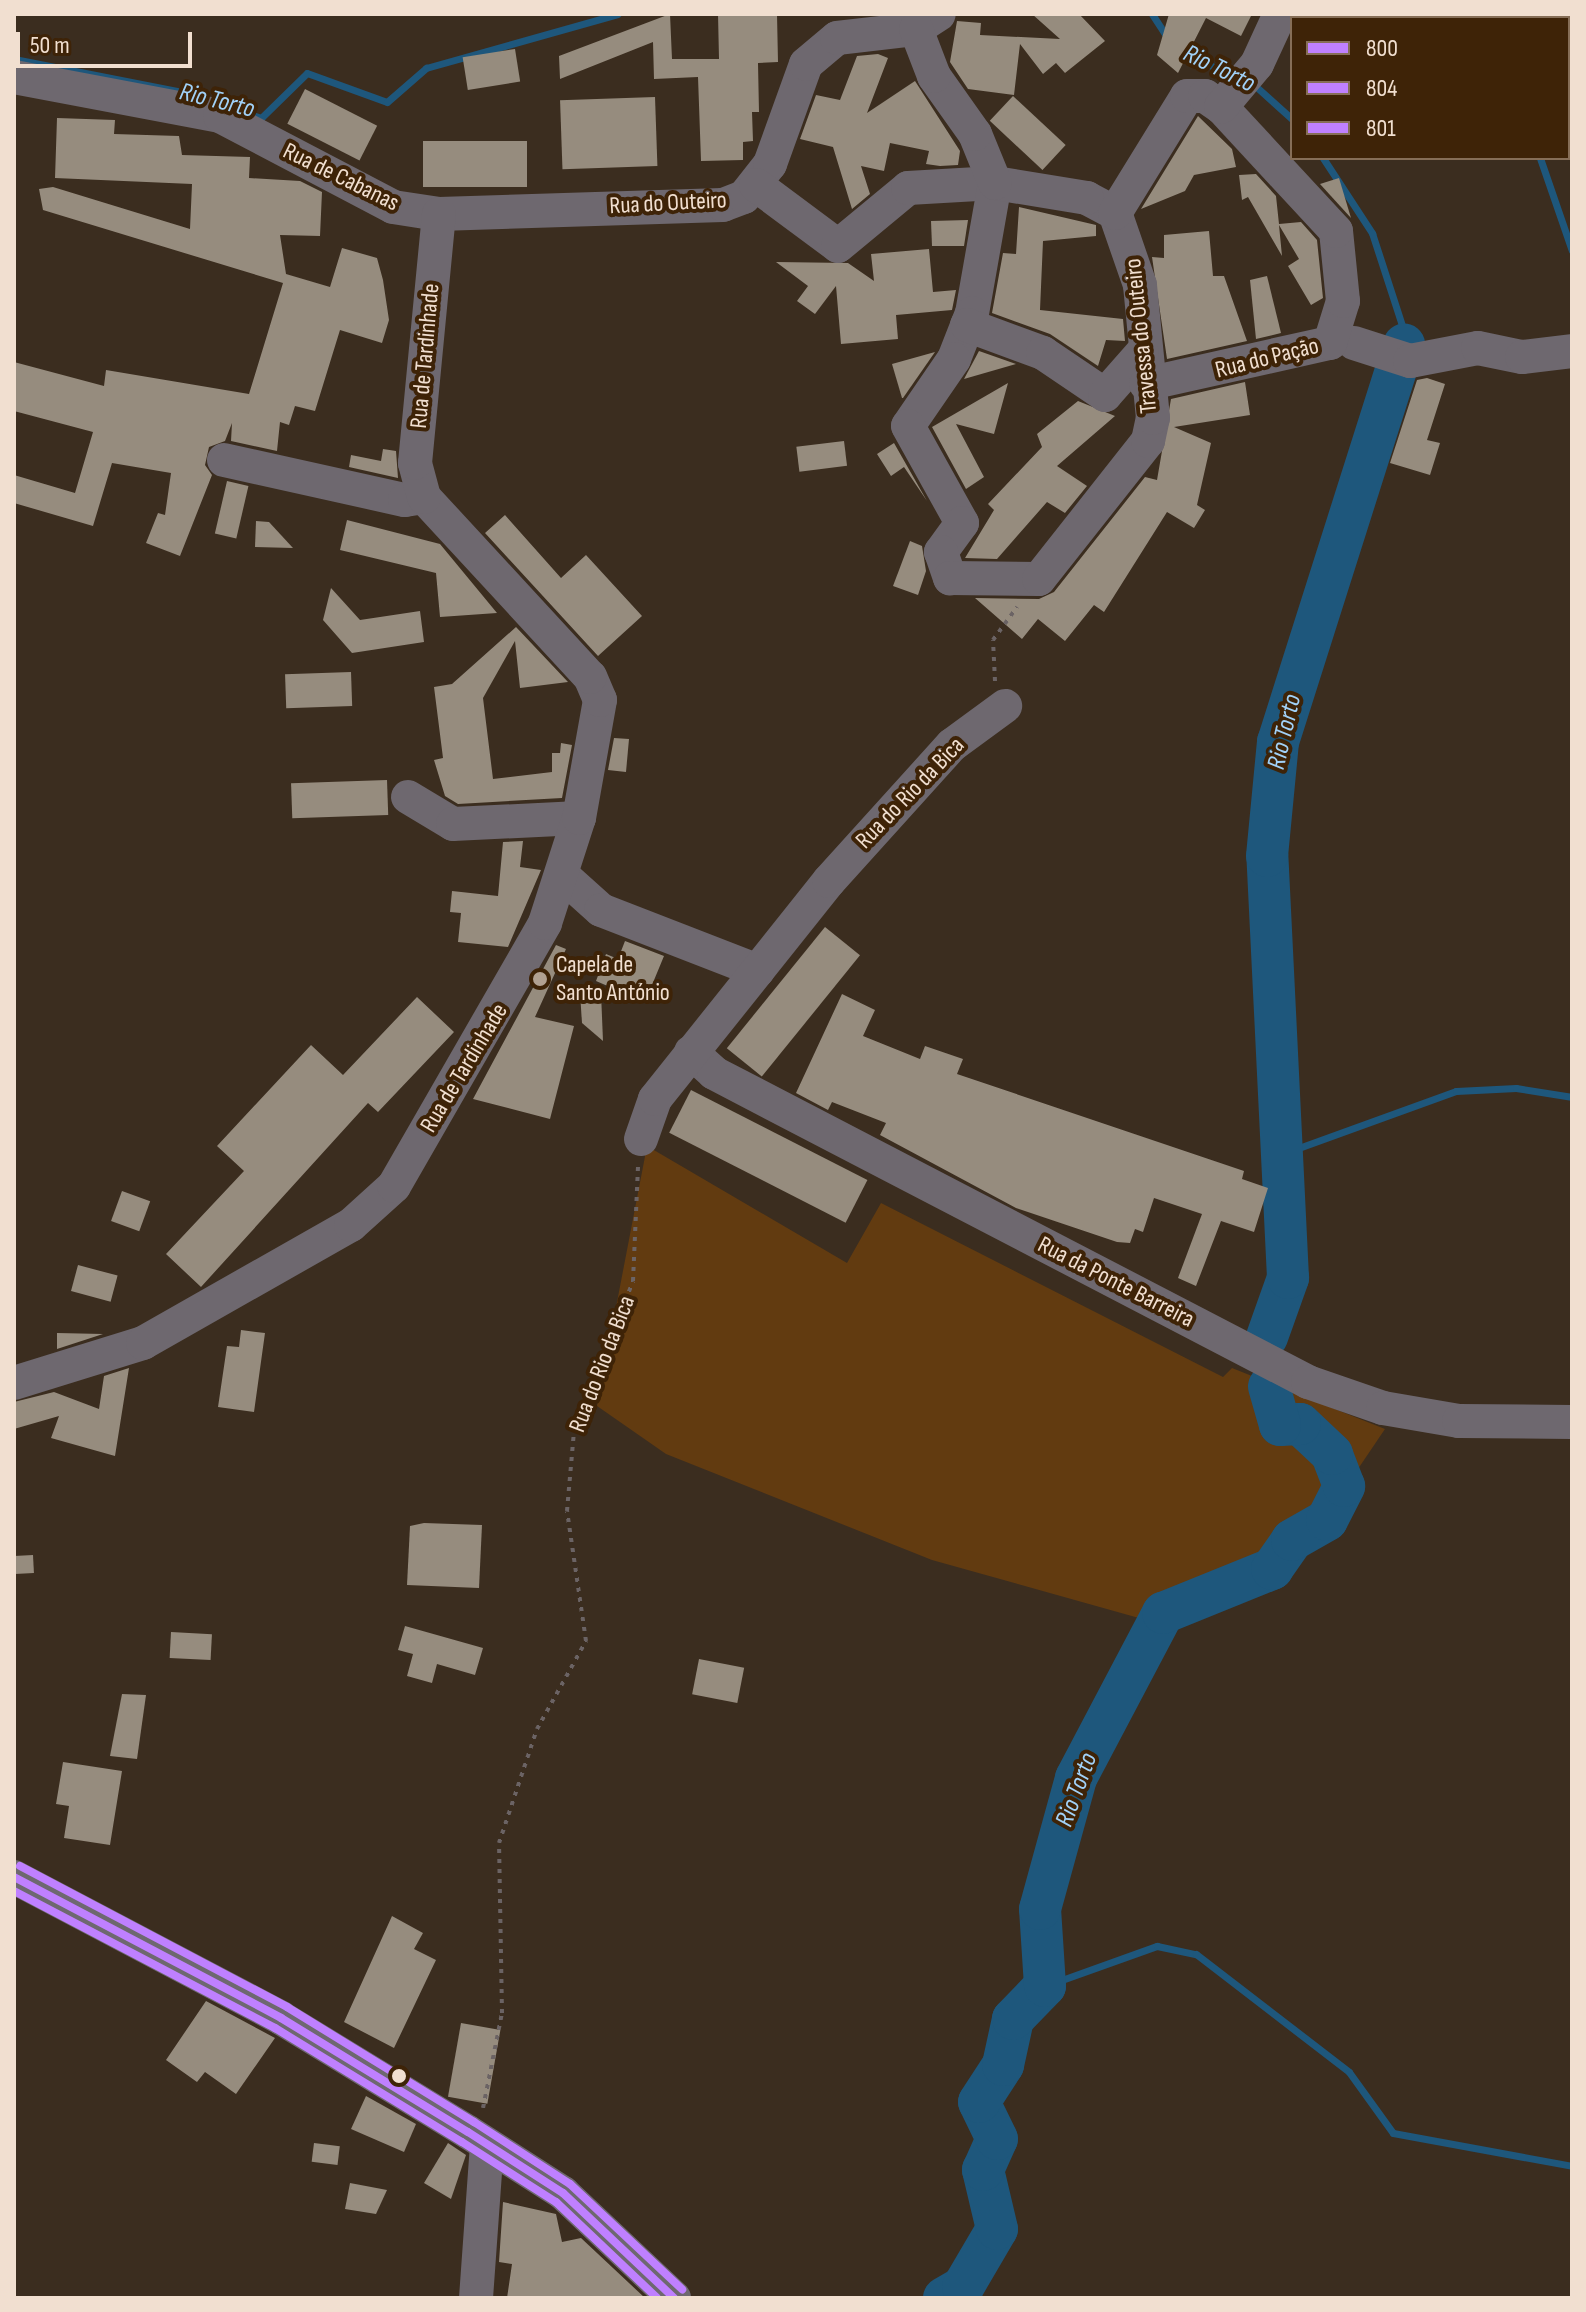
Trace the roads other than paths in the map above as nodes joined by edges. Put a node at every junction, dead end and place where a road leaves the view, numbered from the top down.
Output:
1 (1280, 14) edge
2 (928, 22) edge
3 (14, 77) edge
4 (1241, 80) junction
5 (1290, 158) edge
6 (1291, 160) edge
7 (995, 183) junction
8 (756, 185) junction
9 (1115, 213) junction
10 (439, 214) junction
11 (967, 325) junction
12 (1354, 343) dead end
13 (1572, 351) edge
14 (1144, 369) junction
15 (224, 460) dead end
16 (424, 497) junction
17 (1005, 706) road end
18 (408, 797) dead end
19 (579, 818) junction
20 (562, 875) junction
21 (758, 971) junction
22 (691, 1052) junction
23 (641, 1139) road end
24 (14, 1383) edge
25 (1572, 1422) edge
26 (14, 1877) edge
27 (478, 2139) junction
28 (476, 2298) edge
29 (674, 2298) edge

1 - 4 street
2 - 7 street
2 - 8 street, Rua do Outeiro
3 - 10 street, Rua de Cabanas
4 - 5 street, Rua do Pação
4 - 9 street
6 - 14 street, Rua do Pação
7 - 8 street
7 - 9 street
7 - 11 street
8 - 10 street, Rua do Outeiro
9 - 14 street, Travessa do Outeiro
10 - 16 street, Rua de Tardinhade
11 - 14 street
11 - 14 street, Travessa do Outeiro
12 - 13 street
15 - 16 street
16 - 19 street, Rua de Tardinhade
17 - 21 street, Rua do Rio da Bica
18 - 19 street
19 - 20 street, Rua de Tardinhade
20 - 21 street
20 - 24 street, Rua de Tardinhade
21 - 22 street, Rua do Rio da Bica
22 - 23 street, Rua do Rio da Bica
22 - 25 street, Rua da Ponte Barreira
26 - 27 street
27 - 28 street
27 - 29 street

